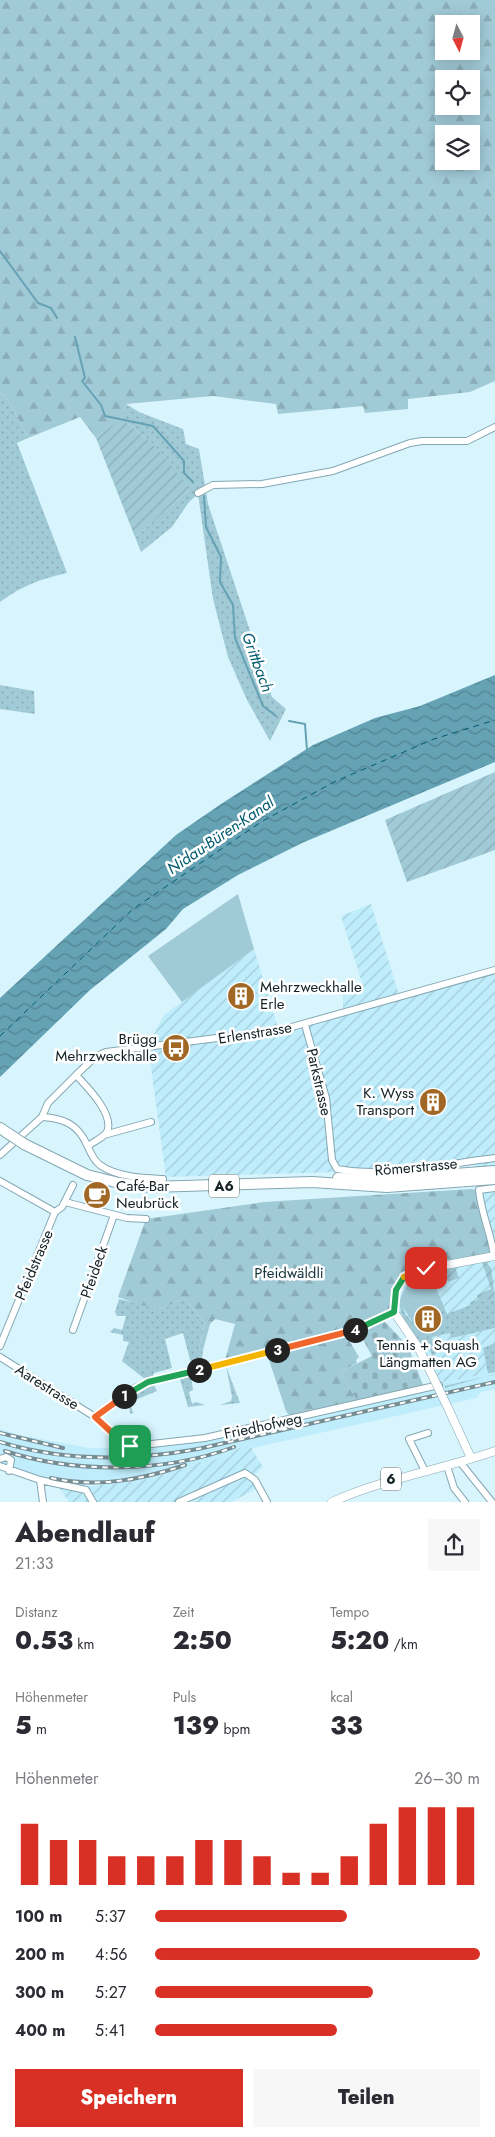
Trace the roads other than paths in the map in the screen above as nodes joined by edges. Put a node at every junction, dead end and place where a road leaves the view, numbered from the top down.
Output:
1 (495, 427) edge
2 (202, 490) dead end
3 (495, 964) edge
4 (495, 970) edge
5 (305, 1025) junction
6 (76, 1075) junction
7 (42, 1117) junction
8 (151, 1122) dead end
9 (4, 1131) edge
10 (104, 1135) junction
11 (88, 1146) junction
12 (0, 1155) edge
13 (495, 1158) edge
14 (337, 1169) joint
15 (495, 1170) edge
16 (164, 1179) dead end
17 (495, 1179) edge
18 (0, 1181) edge
19 (387, 1183) junction
20 (73, 1185) dead end
21 (495, 1188) edge
22 (65, 1202) junction
23 (55, 1212) junction
24 (114, 1214) junction
25 (146, 1219) dead end
26 (494, 1256) edge
27 (394, 1312) junction
28 (73, 1330) dead end
29 (0, 1346) edge
30 (0, 1357) edge
31 (436, 1382) junction
32 (95, 1417) junction
33 (428, 1433) dead end
34 (495, 1451) edge
35 (471, 1458) junction
36 (0, 1459) edge
37 (460, 1462) junction
38 (0, 1466) edge
39 (447, 1466) junction
40 (10, 1471) junction
41 (425, 1471) junction
42 (40, 1480) junction
43 (43, 1502) edge
44 (93, 1502) edge
45 (179, 1502) edge
46 (267, 1502) edge
47 (332, 1502) edge
48 (465, 1502) edge
49 (492, 1502) edge

1 - 2 street
3 - 4 street
4 - 5 street, Erlenstrasse
5 - 6 street, Erlenstrasse
5 - 14 street, Parkstrasse
6 - 7 street, Erlenstrasse
6 - 10 street
7 - 11 street
7 - 12 street, Erlenstrasse
8 - 10 street
9 - 19 highway, A6, bridge
10 - 11 street
11 - 16 street
13 - 14 street, Römerstrasse
15 - 19 highway, A6
17 - 19 highway, A6
18 - 23 street
20 - 22 street
21 - 26 street
22 - 23 street
22 - 24 street
23 - 29 street, Pfeidstrasse
24 - 25 street
24 - 28 street, Pfeideck
26 - 27 main road
27 - 31 main road
27 - 32 street
30 - 32 street, Aarestrasse
31 - 32 street, Friedhofweg
31 - 35 main road, bridge
33 - 41 street
34 - 35 main road, 6
35 - 37 main road, 6
36 - 40 street
37 - 39 main road, 6
37 - 49 street
38 - 40 street
39 - 41 main road, 6
39 - 48 street
40 - 42 street
41 - 47 main road, 6
42 - 43 street
42 - 44 street
45 - 46 street

